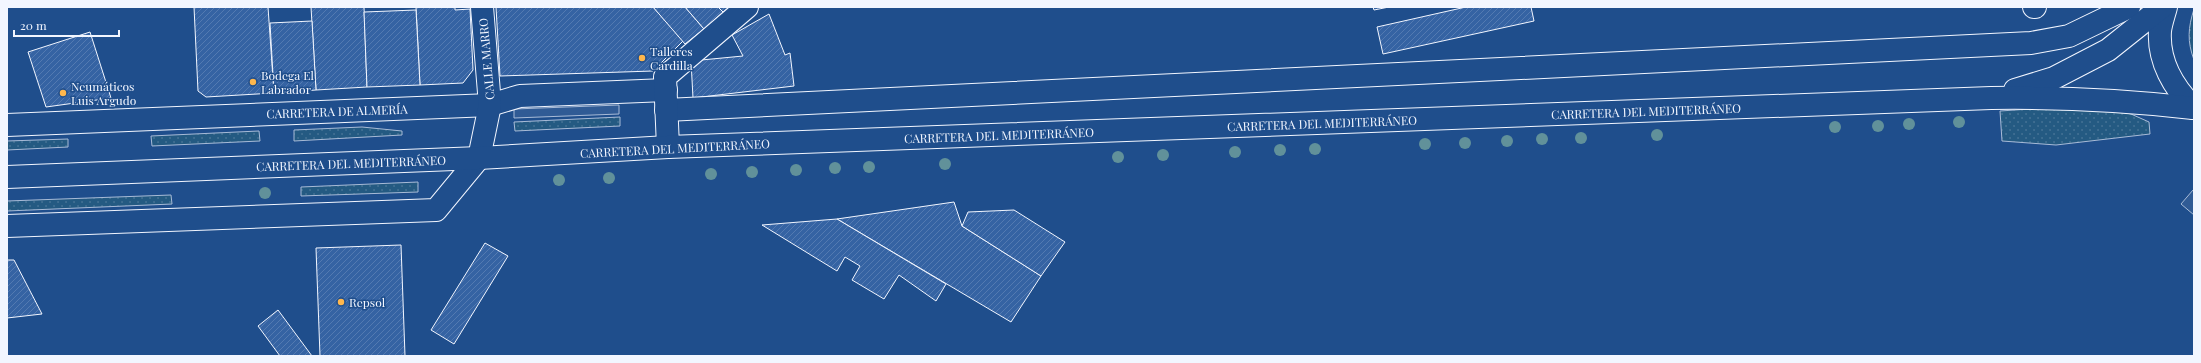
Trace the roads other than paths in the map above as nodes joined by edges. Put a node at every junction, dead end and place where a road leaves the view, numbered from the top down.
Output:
1 (482, 7) edge
2 (747, 7) edge
3 (2129, 7) edge
4 (2162, 7) edge
5 (2166, 7) edge
6 (1991, 98) junction
7 (666, 100) junction
8 (490, 105) junction
9 (2194, 108) edge
10 (7, 125) edge
11 (668, 147) junction
12 (479, 158) junction
13 (7, 177) edge
14 (7, 226) edge

1 - 8 main road, CALLE MARRO
2 - 7 main road
3 - 7 main road, CARRETERA DE ALMERÍA
4 - 6 main road, CARRETERA DEL MEDITERRÁNEO
5 - 9 main road
6 - 9 main road, CARRETERA DEL MEDITERRÁNEO
6 - 11 main road, CARRETERA DEL MEDITERRÁNEO
7 - 8 main road, CARRETERA DE ALMERÍA
7 - 11 main road
8 - 10 main road, CARRETERA DE ALMERÍA
8 - 12 main road, CALLE MARRO
11 - 12 main road, CARRETERA DEL MEDITERRÁNEO
12 - 13 main road, CARRETERA DEL MEDITERRÁNEO
12 - 14 main road

